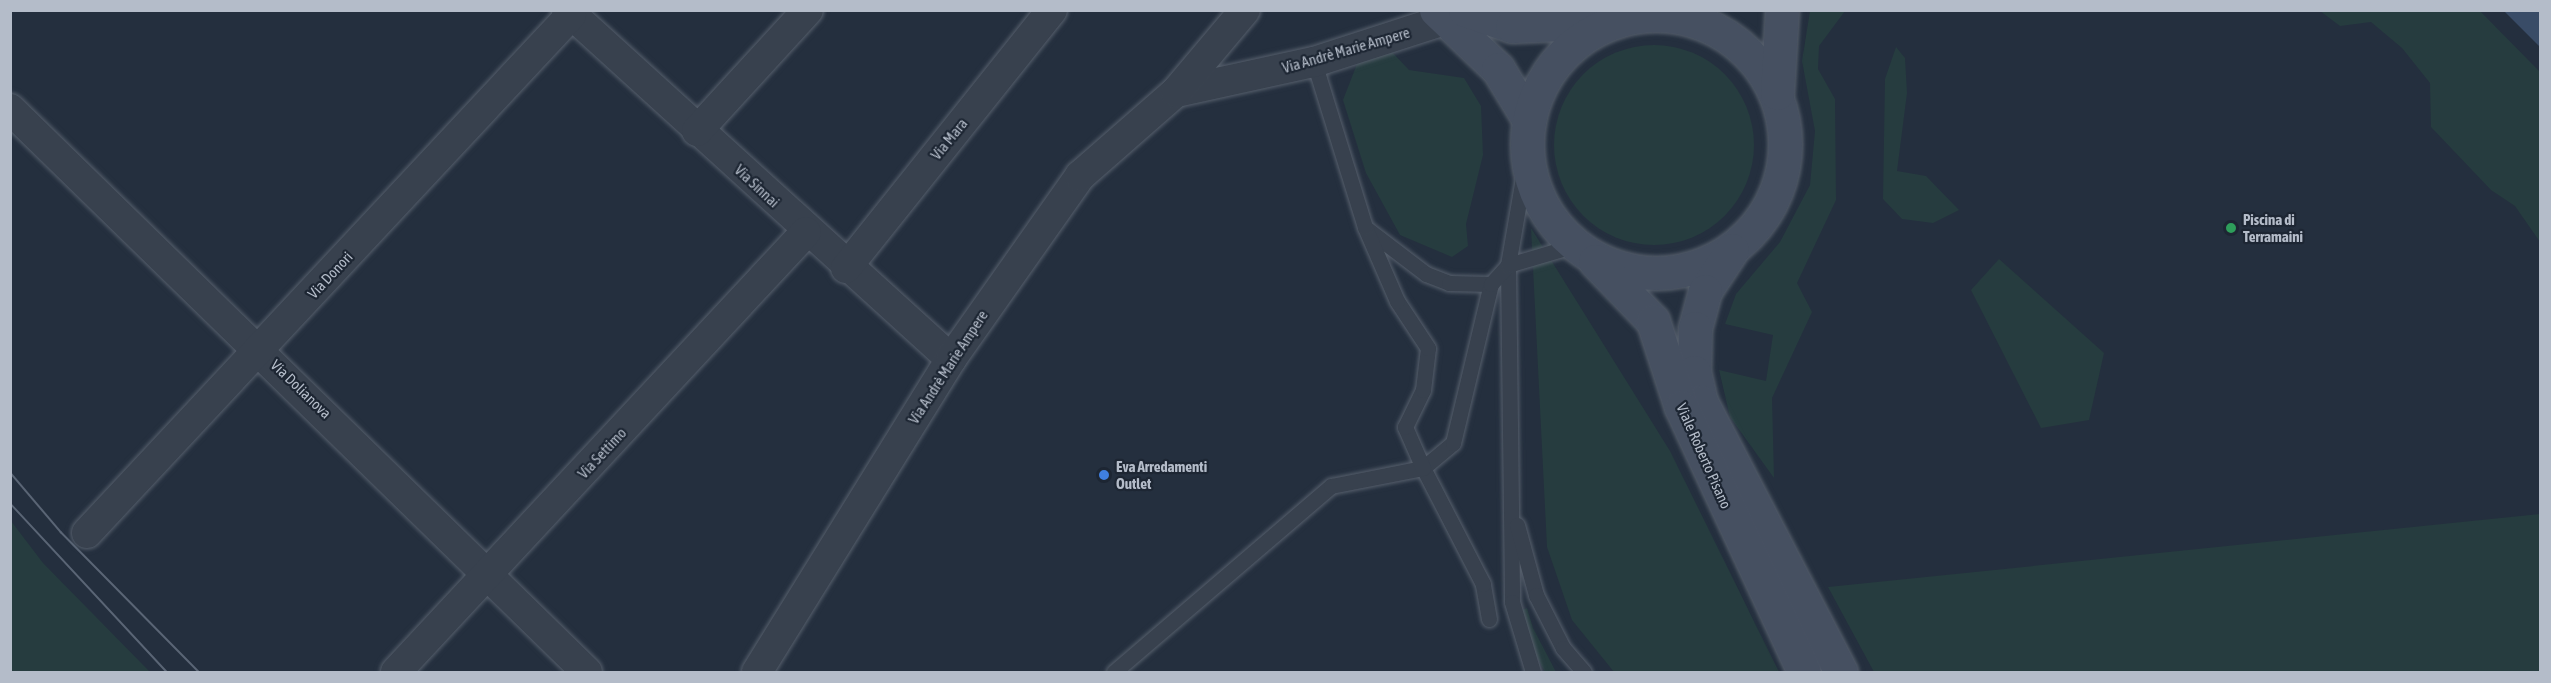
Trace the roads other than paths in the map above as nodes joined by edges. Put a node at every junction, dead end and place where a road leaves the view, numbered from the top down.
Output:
1 (808, 10) edge
2 (1052, 10) edge
3 (1245, 10) edge
4 (1782, 10) edge
5 (569, 13) edge
6 (1448, 14) edge
7 (1642, 16) edge
8 (1314, 62) junction
9 (1176, 92) junction
10 (1777, 95) junction
11 (10, 110) edge
12 (1529, 120) junction
13 (697, 131) junction
14 (1527, 155) junction
15 (1365, 227) junction
16 (806, 232) junction
17 (1582, 249) junction
18 (1732, 249) junction
19 (1509, 265) junction
20 (846, 268) junction
21 (1491, 284) junction
22 (260, 350) junction
23 (951, 359) junction
24 (1423, 468) junction
25 (1512, 499) junction
26 (87, 533) dead end
27 (490, 574) junction
28 (1489, 619) dead end
29 (396, 672) edge
30 (586, 672) edge
31 (757, 672) edge
32 (1114, 672) edge
33 (1533, 672) edge
34 (1584, 672) edge
35 (1804, 672) edge
36 (1841, 672) edge

1 - 13 street
2 - 20 street, Via Mara
3 - 9 street, Via Andrè Marie Ampere
4 - 10 main road
5 - 13 street, Via Sinnai
5 - 22 street, Via Donori
6 - 7 main road
6 - 8 street, Via Andrè Marie Ampere
6 - 12 main road
7 - 10 main road
7 - 12 main road, Viale Roberto Pisano
8 - 9 street, Via Andrè Marie Ampere
8 - 15 lane
9 - 23 street, Via Andrè Marie Ampere
10 - 18 main road
11 - 22 street, Via Dolianova
12 - 14 main road, Viale Roberto Pisano
13 - 16 street, Via Sinnai
14 - 17 main road, Viale Roberto Pisano
14 - 19 lane
15 - 21 lane
15 - 24 lane
16 - 20 street, Via Sinnai
16 - 27 street, Via Settimo
17 - 18 main road
17 - 19 lane
17 - 35 main road, Viale Roberto Pisano
18 - 36 main road, Viale Roberto Pisano
19 - 21 lane
19 - 25 lane
20 - 23 street, Via Sinnai
21 - 24 lane
22 - 26 street, Via Donori
22 - 27 street, Via Dolianova
23 - 31 street, Via Andrè Marie Ampere
24 - 28 lane
24 - 32 lane
25 - 33 lane
25 - 34 lane
27 - 29 street, Via Settimo
27 - 30 street, Via Dolianova

